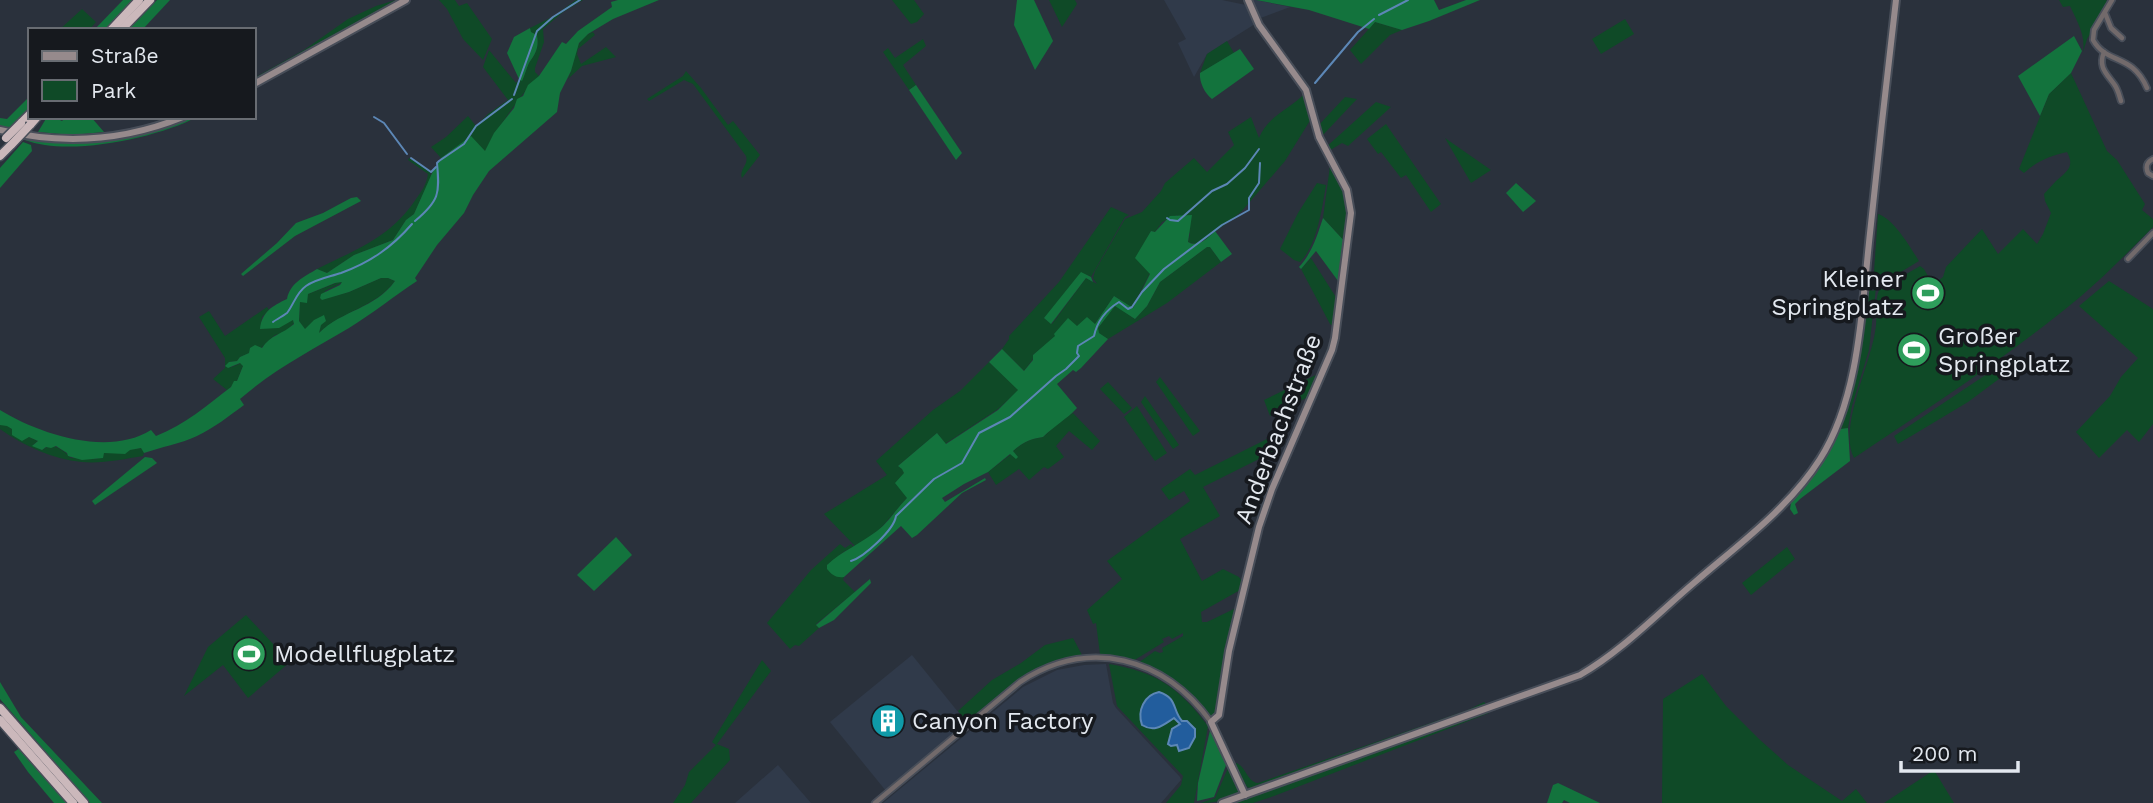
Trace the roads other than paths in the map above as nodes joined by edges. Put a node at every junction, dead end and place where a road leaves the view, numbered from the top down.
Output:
1 (139, 0) edge
2 (150, 0) edge
3 (407, 0) edge
4 (1896, 0) edge
5 (2112, 0) edge
6 (1248, 2) edge
7 (2105, 13) junction
8 (113, 28) edge
9 (123, 28) edge
10 (2123, 38) dead end
11 (2104, 52) junction
12 (256, 83) edge
13 (2147, 88) dead end
14 (2121, 101) dead end
15 (28, 118) edge
16 (34, 119) edge
17 (177, 119) edge
18 (25, 124) junction
19 (0, 130) edge
20 (6, 143) edge
21 (0, 156) edge
22 (2153, 159) edge
23 (2153, 176) edge
24 (2153, 233) edge
25 (2128, 259) dead end
26 (0, 708) edge
27 (0, 720) edge
28 (1212, 722) junction
29 (1245, 795) junction
30 (73, 803) edge
31 (84, 803) edge
32 (875, 803) edge
33 (1222, 803) edge

1 - 8 highway
2 - 9 highway
3 - 12 main road
4 - 29 main road
5 - 7 street
6 - 28 main road, Anderbachstraße
7 - 10 street
7 - 11 street
11 - 13 street
11 - 14 street
15 - 18 highway
16 - 18 highway
17 - 19 main road
18 - 20 highway, bridge
20 - 21 highway
22 - 23 street
24 - 25 street
26 - 31 highway
27 - 30 highway
28 - 29 main road
28 - 32 street
29 - 33 main road

